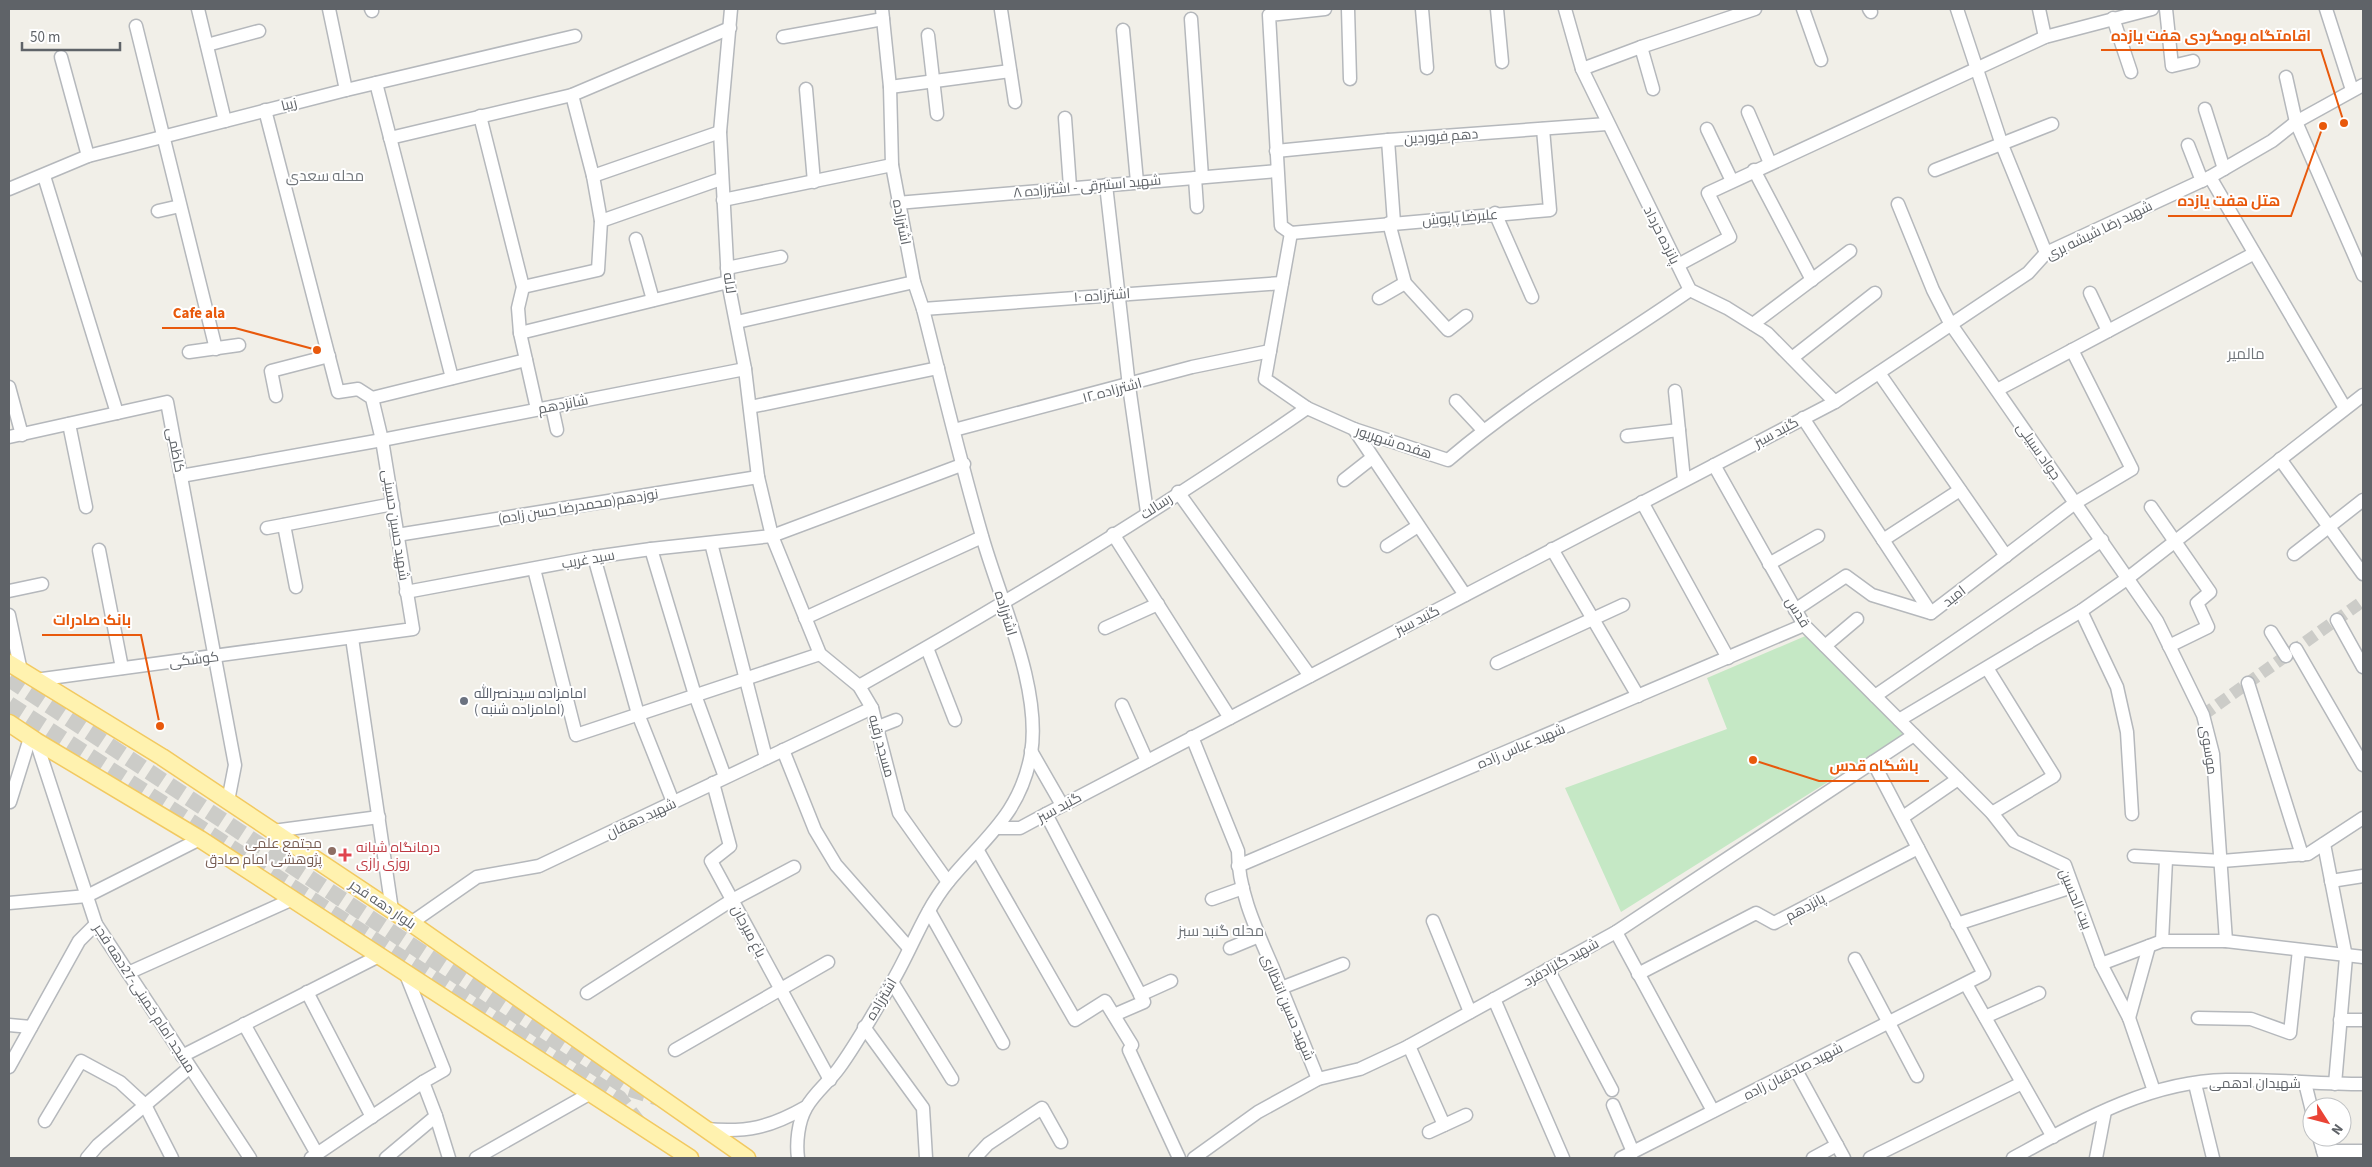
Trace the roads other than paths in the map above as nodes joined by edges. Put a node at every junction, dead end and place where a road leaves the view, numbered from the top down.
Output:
1 (198, 9) edge
2 (329, 9) edge
3 (731, 9) edge
4 (1325, 9) edge
5 (1348, 9) edge
6 (1422, 9) edge
7 (1497, 9) edge
8 (1565, 9) edge
9 (1755, 9) edge
10 (1803, 9) edge
11 (1957, 9) edge
12 (2039, 9) edge
13 (2152, 9) edge
14 (2166, 9) edge
15 (2326, 9) edge
16 (1002, 10) edge
17 (2126, 11) edge
18 (882, 14) edge
19 (2113, 18) junction
20 (1191, 19) dead end
21 (136, 26) dead end
22 (730, 28) junction
23 (1123, 30) dead end
24 (259, 31) dead end
25 (928, 35) dead end
26 (575, 36) dead end
27 (783, 37) dead end
28 (2046, 37) junction
29 (207, 45) junction
30 (1641, 47) junction
31 (61, 57) dead end
32 (1821, 60) dead end
33 (2194, 61) dead end
34 (1502, 62) dead end
35 (1427, 68) dead end
36 (1582, 70) junction
37 (1010, 71) junction
38 (1976, 71) junction
39 (2131, 72) dead end
40 (2286, 77) dead end
41 (1350, 79) dead end
42 (934, 81) junction
43 (376, 83) junction
44 (890, 87) junction
45 (2358, 87) edge
46 (1653, 88) dead end
47 (806, 89) dead end
48 (346, 90) junction
49 (572, 95) junction
50 (1015, 102) dead end
51 (2205, 108) dead end
52 (265, 110) junction
53 (1748, 112) dead end
54 (937, 114) dead end
55 (480, 116) junction
56 (1065, 118) dead end
57 (225, 121) junction
58 (2296, 122) junction
59 (1607, 124) junction
60 (2052, 124) dead end
61 (1542, 129) junction
62 (1707, 129) dead end
63 (720, 132) junction
64 (162, 136) junction
65 (390, 138) junction
66 (1388, 140) junction
67 (2002, 144) junction
68 (2188, 145) dead end
69 (1276, 151) junction
70 (88, 156) junction
71 (1770, 163) junction
72 (892, 165) junction
73 (2224, 169) junction
74 (1754, 170) junction
75 (1935, 170) dead end
76 (1277, 171) junction
77 (44, 176) junction
78 (593, 176) junction
79 (1198, 177) junction
80 (721, 179) junction
81 (2206, 179) junction
82 (1732, 181) junction
83 (814, 182) junction
84 (1136, 182) junction
85 (1106, 185) junction
86 (1070, 187) junction
87 (9, 189) edge
88 (723, 200) junction
89 (898, 202) junction
90 (1898, 204) dead end
91 (180, 206) junction
92 (1197, 208) dead end
93 (158, 210) dead end
94 (1496, 213) junction
95 (601, 221) junction
96 (1391, 223) junction
97 (1291, 233) junction
98 (636, 239) dead end
99 (1850, 252) dead end
100 (2046, 253) junction
101 (2253, 254) junction
102 (780, 257) dead end
103 (1678, 265) junction
104 (727, 268) junction
105 (2363, 275) edge
106 (1812, 280) junction
107 (728, 282) junction
108 (914, 282) junction
109 (1282, 283) junction
110 (1406, 283) junction
111 (523, 287) junction
112 (1690, 290) junction
113 (1876, 293) dead end
114 (2090, 293) dead end
115 (1119, 294) junction
116 (1532, 297) dead end
117 (1379, 298) dead end
118 (653, 300) junction
119 (923, 309) junction
120 (1466, 316) dead end
121 (737, 322) junction
122 (1753, 324) junction
123 (1950, 324) junction
124 (2108, 331) junction
125 (520, 333) junction
126 (239, 345) dead end
127 (216, 349) junction
128 (2072, 350) junction
129 (1270, 351) junction
130 (189, 352) dead end
131 (329, 356) junction
132 (1792, 358) junction
133 (526, 360) junction
134 (938, 368) junction
135 (745, 369) junction
136 (1879, 373) junction
137 (452, 378) junction
138 (1129, 386) junction
139 (9, 387) edge
140 (1997, 390) junction
141 (1675, 391) dead end
142 (2363, 395) edge
143 (276, 396) dead end
144 (372, 398) junction
145 (1456, 401) dead end
146 (1835, 402) junction
147 (750, 406) junction
148 (552, 407) junction
149 (1307, 408) junction
150 (2345, 408) junction
151 (537, 410) junction
152 (117, 414) junction
153 (1803, 418) junction
154 (69, 424) junction
155 (557, 430) dead end
156 (954, 430) junction
157 (1354, 430) junction
158 (1483, 430) junction
159 (1679, 430) junction
160 (15, 436) edge
161 (1627, 436) dead end
162 (382, 440) junction
163 (1372, 458) junction
164 (2280, 459) junction
165 (964, 464) junction
166 (1714, 465) junction
167 (181, 476) junction
168 (758, 477) junction
169 (1344, 480) dead end
170 (1684, 480) junction
171 (1960, 490) junction
172 (1178, 492) junction
173 (2363, 500) edge
174 (1642, 502) junction
175 (2075, 502) junction
176 (393, 504) junction
177 (2150, 506) dead end
178 (86, 507) dead end
179 (1147, 512) junction
180 (284, 525) junction
181 (1418, 526) junction
182 (2329, 527) junction
183 (267, 528) dead end
184 (1113, 534) junction
185 (397, 535) junction
186 (772, 536) junction
187 (1818, 536) dead end
188 (982, 537) junction
189 (1883, 540) junction
190 (2102, 540) junction
191 (711, 542) junction
192 (2173, 542) junction
193 (1387, 546) dead end
194 (651, 549) junction
195 (1552, 549) junction
196 (100, 550) dead end
197 (2294, 554) dead end
198 (2006, 556) junction
199 (594, 557) junction
200 (1770, 564) junction
201 (534, 568) junction
202 (2363, 574) edge
203 (2128, 578) junction
204 (42, 584) dead end
205 (296, 587) dead end
206 (9, 591) edge
207 (406, 592) junction
208 (1464, 595) junction
209 (1004, 603) junction
210 (1158, 604) junction
211 (1623, 605) dead end
212 (1795, 610) junction
213 (2081, 611) junction
214 (1931, 613) junction
215 (9, 615) edge
216 (805, 618) junction
217 (1858, 619) dead end
218 (1593, 620) junction
219 (2337, 620) dead end
220 (1804, 625) junction
221 (1105, 628) dead end
222 (2272, 632) dead end
223 (352, 638) junction
224 (1825, 646) junction
225 (2169, 646) junction
226 (927, 648) junction
227 (820, 654) junction
228 (214, 656) junction
229 (1728, 658) junction
230 (1497, 664) dead end
231 (15, 667) edge
232 (2363, 667) edge
233 (122, 668) junction
234 (1987, 668) junction
235 (1310, 676) junction
236 (745, 679) junction
237 (35, 680) junction
238 (2248, 683) dead end
239 (859, 686) junction
240 (695, 695) junction
241 (1638, 696) junction
242 (1875, 696) junction
243 (1122, 705) dead end
244 (872, 708) junction
245 (638, 714) junction
246 (1230, 718) junction
247 (896, 720) dead end
248 (955, 720) dead end
249 (1899, 720) junction
250 (9, 723) edge
251 (878, 727) junction
252 (1914, 735) junction
253 (1192, 737) junction
254 (33, 740) junction
255 (783, 750) junction
256 (1031, 751) junction
257 (766, 758) junction
258 (1147, 761) junction
259 (1872, 762) junction
260 (2363, 765) edge
261 (725, 777) junction
262 (1958, 780) junction
263 (713, 784) junction
264 (228, 801) junction
265 (10, 802) dead end
266 (673, 802) junction
267 (1062, 805) junction
268 (1992, 813) junction
269 (1046, 814) junction
270 (2132, 814) dead end
271 (378, 817) junction
272 (1903, 817) junction
273 (2363, 818) edge
274 (998, 828) junction
275 (273, 831) junction
276 (200, 838) junction
277 (2324, 844) junction
278 (1918, 848) junction
279 (978, 851) junction
280 (2302, 855) junction
281 (2134, 856) dead end
282 (2166, 860) junction
283 (2222, 861) junction
284 (1238, 866) junction
285 (794, 867) dead end
286 (2363, 876) edge
287 (2332, 881) junction
288 (948, 882) junction
289 (2072, 887) junction
290 (1243, 888) junction
291 (87, 896) junction
292 (293, 899) junction
293 (1212, 899) dead end
294 (732, 900) junction
295 (9, 903) edge
296 (392, 910) junction
297 (929, 911) junction
298 (1433, 921) dead end
299 (411, 922) junction
300 (96, 924) junction
301 (1957, 924) junction
302 (1616, 932) junction
303 (1258, 936) junction
304 (2226, 940) junction
305 (2162, 942) junction
306 (2149, 946) junction
307 (909, 948) junction
308 (1230, 948) dead end
309 (2299, 950) junction
310 (379, 956) junction
311 (2346, 957) junction
312 (2363, 957) edge
313 (1855, 959) dead end
314 (828, 962) dead end
315 (1343, 964) dead end
316 (2101, 964) junction
317 (1548, 969) junction
318 (405, 972) junction
319 (128, 973) junction
320 (1638, 974) junction
321 (1171, 981) dead end
322 (892, 982) junction
323 (1966, 984) junction
324 (1281, 988) junction
325 (781, 990) junction
326 (307, 992) junction
327 (587, 993) dead end
328 (2040, 993) dead end
329 (1140, 995) junction
330 (1494, 999) junction
331 (1470, 1012) junction
332 (1114, 1015) junction
333 (1985, 1017) junction
334 (2129, 1018) junction
335 (2198, 1018) dead end
336 (2340, 1020) junction
337 (2363, 1020) edge
338 (1890, 1022) junction
339 (244, 1024) junction
340 (9, 1025) edge
341 (31, 1027) junction
342 (864, 1027) junction
343 (1003, 1043) dead end
344 (1409, 1046) junction
345 (675, 1050) dead end
346 (182, 1056) junction
347 (9, 1067) edge
348 (189, 1068) junction
349 (1796, 1070) junction
350 (1917, 1076) dead end
351 (952, 1079) dead end
352 (1318, 1079) junction
353 (830, 1080) junction
354 (423, 1082) junction
355 (2022, 1083) junction
356 (2305, 1083) junction
357 (2195, 1084) junction
358 (2335, 1084) junction
359 (2363, 1084) edge
360 (1612, 1090) dead end
361 (2154, 1091) junction
362 (589, 1094) junction
363 (2308, 1097) edge
364 (1613, 1105) dead end
365 (145, 1106) junction
366 (806, 1108) junction
367 (2105, 1111) junction
368 (1714, 1112) junction
369 (1466, 1115) dead end
370 (436, 1116) junction
371 (372, 1117) junction
372 (45, 1121) dead end
373 (1444, 1125) junction
374 (706, 1129) junction
375 (1429, 1132) dead end
376 (2053, 1137) junction
377 (1061, 1142) dead end
378 (1837, 1146) junction
379 (2363, 1151) edge
380 (1634, 1152) junction
381 (2324, 1155) edge
382 (314, 1156) edge
383 (929, 1157) edge
384 (86, 1158) edge
385 (172, 1158) edge
386 (250, 1158) edge
387 (386, 1158) edge
388 (449, 1158) edge
389 (476, 1158) edge
390 (690, 1158) edge
391 (747, 1158) edge
392 (798, 1158) edge
393 (975, 1158) edge
394 (1179, 1158) edge
395 (1196, 1158) edge
396 (1563, 1158) edge
397 (1621, 1158) edge
398 (1813, 1158) edge
399 (1844, 1158) edge
400 (1870, 1158) edge
401 (2013, 1158) edge
402 (2096, 1158) edge
403 (2213, 1158) edge

1 - 29 street
2 - 48 street
3 - 22 street, لاله
4 - 69 street
5 - 41 street
6 - 35 street
7 - 34 street
8 - 36 street, پانزده خرداد
9 - 30 street
10 - 32 street
11 - 38 street
12 - 28 street
13 - 17 street
14 - 33 street
15 - 45 street
16 - 37 street
17 - 19 street
18 - 27 street
18 - 44 street, اشترزاده
19 - 28 street
19 - 39 street
20 - 79 street
21 - 64 street
22 - 49 street
22 - 63 street, لاله
23 - 84 street
24 - 29 street
25 - 42 street
26 - 43 street, زیبا
28 - 38 street
29 - 57 street
30 - 36 street
30 - 46 street
31 - 70 street
36 - 59 street, پانزده خرداد
37 - 42 street
37 - 50 street
38 - 67 street
38 - 71 street
40 - 58 street
42 - 44 street
42 - 54 street
43 - 48 street, زیبا
43 - 65 street
44 - 72 street, اشترزاده
45 - 58 street, شهید رضا شیشه بری
47 - 83 street
48 - 52 street, زیبا
49 - 55 street
49 - 78 street
51 - 73 street
52 - 57 street, زیبا
52 - 131 street
53 - 71 street
55 - 65 street
55 - 111 street
56 - 86 street
57 - 64 street, زیبا
58 - 73 street, شهید رضا شیشه بری
58 - 105 street
59 - 61 street, دهم فروردین
59 - 103 street, پانزده خرداد
60 - 67 street
61 - 66 street, دهم فروردین
61 - 94 street, علیرضا پاپوش
62 - 82 street
63 - 78 street
63 - 80 street, لاله
64 - 70 street, زیبا
64 - 91 street
65 - 137 street
66 - 69 street, دهم فروردین
66 - 96 street
67 - 75 street
67 - 100 street
68 - 81 street
69 - 76 street
70 - 77 street, زیبا
71 - 74 street
72 - 83 street
72 - 89 street, اشترزاده
73 - 81 street, شهید رضا شیشه بری
74 - 82 street
74 - 106 street
76 - 79 street, شهید استبرقی - اشترزاده ۸
76 - 97 street
77 - 87 street, زیبا
77 - 152 street
78 - 95 street
79 - 84 street, شهید استبرقی - اشترزاده ۸
79 - 92 street
80 - 88 street, لاله
80 - 95 street
81 - 100 street, شهید رضا شیشه بری
81 - 101 street
82 - 103 street
83 - 88 street
84 - 85 street, شهید استبرقی - اشترزاده ۸
85 - 86 street, شهید استبرقی - اشترزاده ۸
85 - 115 street
86 - 89 street, شهید استبرقی - اشترزاده ۸
88 - 104 street, لاله
89 - 108 street, اشترزاده
90 - 123 street, جواد سبیلی
91 - 93 street
91 - 127 street
94 - 96 street, علیرضا پاپوش
94 - 116 street
95 - 111 street
96 - 97 street, علیرضا پاپوش
96 - 110 street
97 - 109 street, هفده شهریور
98 - 118 street
99 - 106 street
100 - 123 street, شهید رضا شیشه بری
101 - 124 street
101 - 150 street
102 - 104 street
103 - 112 street, پانزده خرداد
104 - 107 street, لاله
106 - 122 street
107 - 118 street
107 - 121 street, لاله
108 - 119 street, اشترزاده
108 - 121 street
109 - 115 street, اشترزاده ۱۰
109 - 129 street, هفده شهریور
110 - 117 street
110 - 120 street
111 - 125 street
112 - 122 street
112 - 158 street, هفده شهریور
113 - 132 street
114 - 124 street
115 - 119 street, اشترزاده ۱۰
115 - 138 street
118 - 125 street
119 - 134 street, اشترزاده
121 - 135 street, لاله
122 - 132 street
123 - 136 street, شهید رضا شیشه بری
123 - 140 street, جواد سبیلی
124 - 128 street
125 - 133 street
126 - 127 street
127 - 130 street
128 - 140 street
128 - 175 street, امید
129 - 138 street, اشترزاده ۱۲
129 - 149 street, هفده شهریور
131 - 143 street
131 - 144 street
132 - 146 street
133 - 137 street
133 - 151 street
134 - 147 street
134 - 156 street, اشترزاده
135 - 147 street, لاله
135 - 148 street, شانزدهم
136 - 146 street, شهید رضا شیشه بری
136 - 171 street
137 - 144 street
138 - 156 street, اشترزاده ۱۲
138 - 179 street
139 - 160 street
140 - 175 street, جواد سبیلی
141 - 159 street
142 - 150 street
144 - 162 street, شهید حسین حسینی
145 - 158 street
146 - 153 street, گنبد سبز
147 - 168 street, لاله
148 - 151 street, شانزدهم
148 - 155 street
149 - 157 street, هفده شهریور
149 - 172 street, رسالت
150 - 164 street
151 - 162 street, شانزدهم
152 - 154 street, کاظمی
152 - 167 street, کاظمی
153 - 166 street, گنبد سبز
153 - 189 street
154 - 160 street, کاظمی
154 - 178 street
156 - 165 street, اشترزاده
157 - 158 street, هفده شهریور
157 - 163 street
159 - 161 street
159 - 170 street
162 - 167 street, شانزدهم
162 - 176 street, شهید حسین حسینی
163 - 169 street
163 - 181 street
164 - 182 street
164 - 192 street
165 - 186 street, سید غریب
165 - 188 street, اشترزاده
166 - 170 street, گنبد سبز
166 - 200 street, قدس
167 - 228 street, کاظمی
168 - 185 street, نوزدهم(محمدرضا حسن زاده)
168 - 186 street, لاله
170 - 174 street, گنبد سبز
171 - 189 street
171 - 198 street
172 - 179 street, رسالت
172 - 235 street
173 - 182 street
174 - 195 street, گنبد سبز
174 - 229 street
175 - 190 street, جواد سبیلی
175 - 198 street, امید
176 - 180 street
176 - 185 street, شهید حسین حسینی
177 - 192 street
179 - 184 street, رسالت
180 - 183 street
180 - 205 street
181 - 193 street
181 - 208 street
182 - 197 street
182 - 202 street
184 - 209 street, رسالت
184 - 210 street
185 - 207 street, شهید حسین حسینی
186 - 191 street, سید غریب
186 - 216 street, مسجد رقیه
187 - 200 street
188 - 209 street, اشترزاده
188 - 216 street
189 - 214 street
190 - 203 street, جواد سبیلی
190 - 242 street
191 - 194 street, سید غریب
191 - 236 street
192 - 203 street
192 - 225 street
194 - 199 street, سید غریب
194 - 240 street
195 - 208 street, گنبد سبز
195 - 218 street
196 - 233 street
198 - 214 street, امید
199 - 201 street, سید غریب
199 - 245 street
200 - 212 street, قدس
201 - 207 street, سید غریب
201 - 245 street
203 - 213 street
203 - 225 street, موسوی
204 - 206 street
207 - 223 street, شهید حسین حسینی
208 - 235 street, گنبد سبز
209 - 226 street, رسالت
209 - 256 street, اشترزاده
210 - 221 street
210 - 246 street
211 - 218 street
212 - 214 street, امید
212 - 220 street, قدس
213 - 234 street
213 - 270 street
215 - 231 street
216 - 227 street, مسجد رقیه
217 - 224 street
218 - 230 street
218 - 241 street
219 - 232 street
220 - 224 street, قدس
220 - 229 street, شهید عباس زاده
222 - 260 street
223 - 228 street, کوشکی
223 - 271 street
224 - 242 street, قدس
225 - 283 street, موسوی
226 - 239 street, رسالت
226 - 248 street
227 - 236 street
227 - 239 street, مسجد رقیه
228 - 233 street, کوشکی
228 - 264 street, کاظمی
229 - 241 street, شهید عباس زاده
231 - 237 main road, بلوار دهه فجر
233 - 237 street, کوشکی
234 - 249 street
234 - 268 street
235 - 246 street, گنبد سبز
236 - 240 street
236 - 257 street
237 - 264 main road, بلوار دهه فجر
238 - 280 street
239 - 244 street, مسجد رقیه
240 - 245 street
240 - 261 street
241 - 284 street, شهید عباس زاده
242 - 249 street, قدس
243 - 258 street
244 - 251 street, مسجد رقیه
244 - 255 street, شهید دهقان
245 - 266 street
246 - 253 street, گنبد سبز
247 - 251 street
249 - 252 street, قدس
250 - 254 main road
251 - 288 street, مسجد رقیه
252 - 259 street, شهید گلزادفرد
252 - 262 street, بیت الحسین
253 - 258 street, گنبد سبز
253 - 284 street, شهید حسین انتظاری
254 - 265 street
254 - 276 main road
254 - 291 street, مسجد امام خمینی-27دهه فجر
255 - 257 street, شهید دهقان
255 - 307 street
256 - 267 street
256 - 274 street, اشترزاده
257 - 261 street, شهید دهقان
258 - 267 street, گنبد سبز
259 - 272 street
259 - 302 street, شهید گلزادفرد
261 - 263 street, شهید دهقان
262 - 268 street, بیت الحسین
262 - 272 street
263 - 266 street, شهید دهقان
263 - 294 street, باغ میرجان
264 - 275 main road, بلوار دهه فجر
266 - 299 street, شهید دهقان
267 - 269 street, گنبد سبز
268 - 289 street, بیت الحسین
269 - 274 street, گنبد سبز
269 - 329 street
271 - 275 street
271 - 296 street
272 - 278 street
273 - 277 street
274 - 279 street, اشترزاده
275 - 296 main road, بلوار دهه فجر
276 - 291 street
276 - 292 main road
277 - 280 street
277 - 287 street
278 - 301 street
278 - 320 street, پانزدهم
279 - 288 street, اشترزاده
279 - 332 street
280 - 283 street
281 - 282 street
282 - 283 street
282 - 305 street
283 - 304 street, موسوی
284 - 290 street, شهید حسین انتظاری
285 - 294 street
286 - 287 street
287 - 311 street
288 - 297 street, اشترزاده
289 - 301 street
289 - 316 street, بیت الحسین
290 - 293 street
290 - 303 street, شهید حسین انتظاری
291 - 295 street
291 - 300 street, مسجد امام خمینی-27دهه فجر
292 - 310 main road
292 - 319 street
294 - 325 street, باغ میرجان
294 - 327 street
296 - 299 main road, بلوار دهه فجر
297 - 307 street, اشترزاده
297 - 343 street
298 - 331 street
299 - 374 main road, بلوار دهه فجر
300 - 319 street, مسجد امام خمینی-27دهه فجر
300 - 341 street
301 - 323 street, شهید صادقیان زاده
302 - 317 street, شهید گلزادفرد
302 - 320 street
303 - 308 street
303 - 324 street, شهید حسین انتظاری
304 - 305 street
304 - 309 street
305 - 306 street
306 - 316 street
306 - 334 street
307 - 322 street, اشترزاده
309 - 311 street
309 - 335 street
310 - 318 main road
310 - 326 street
311 - 312 street
311 - 336 street
313 - 338 street
314 - 325 street
315 - 324 street
316 - 334 street, بیت الحسین
317 - 330 street, شهید گلزادفرد
317 - 360 street
318 - 354 street
318 - 362 main road
319 - 346 street, مسجد امام خمینی-27دهه فجر
320 - 368 street
321 - 329 street
322 - 342 street, اشترزاده
322 - 351 street
323 - 333 street
323 - 338 street, شهید صادقیان زاده
324 - 352 street, شهید حسین انتظاری
325 - 345 street
325 - 353 street, باغ میرجان
326 - 339 street
326 - 371 street
328 - 333 street
329 - 332 street
330 - 331 street, شهید گلزادفرد
330 - 396 street
331 - 344 street, شهید گلزادفرد
332 - 394 street
333 - 355 street
334 - 361 street, بیت الحسین
336 - 337 street
336 - 358 street
338 - 349 street, شهید صادقیان زاده
338 - 350 street
339 - 346 street
339 - 382 street
340 - 341 street
341 - 347 street
342 - 353 street, اشترزاده
342 - 383 street
344 - 352 street, شهید گلزادفرد
344 - 373 street
346 - 348 street, مسجد امام خمینی-27دهه فجر
348 - 365 street
348 - 386 street, مسجد امام خمینی-27دهه فجر
349 - 368 street, شهید صادقیان زاده
349 - 378 street
352 - 395 street, شهید گلزادفرد
353 - 366 street, اشترزاده
354 - 370 street
354 - 371 street
355 - 376 street
355 - 400 street
356 - 357 street, شهیدان ادهمی
356 - 358 street, شهیدان ادهمی
356 - 363 street
357 - 361 street, شهیدان ادهمی
357 - 403 street
358 - 359 street, شهیدان ادهمی
361 - 367 street, شهیدان ادهمی
362 - 389 street
362 - 390 main road
364 - 380 street
365 - 372 street
365 - 384 street
365 - 385 street
366 - 374 street
366 - 392 street, اشترزاده
367 - 376 street, شهیدان ادهمی
367 - 402 street
368 - 380 street, شهید صادقیان زاده
369 - 373 street
370 - 387 street
370 - 388 street
371 - 382 street
373 - 375 street
374 - 391 main road, بلوار دهه فجر
376 - 401 street, شهیدان ادهمی
377 - 393 street
378 - 398 street
378 - 399 street
379 - 381 street
380 - 397 street, شهید صادقیان زاده

